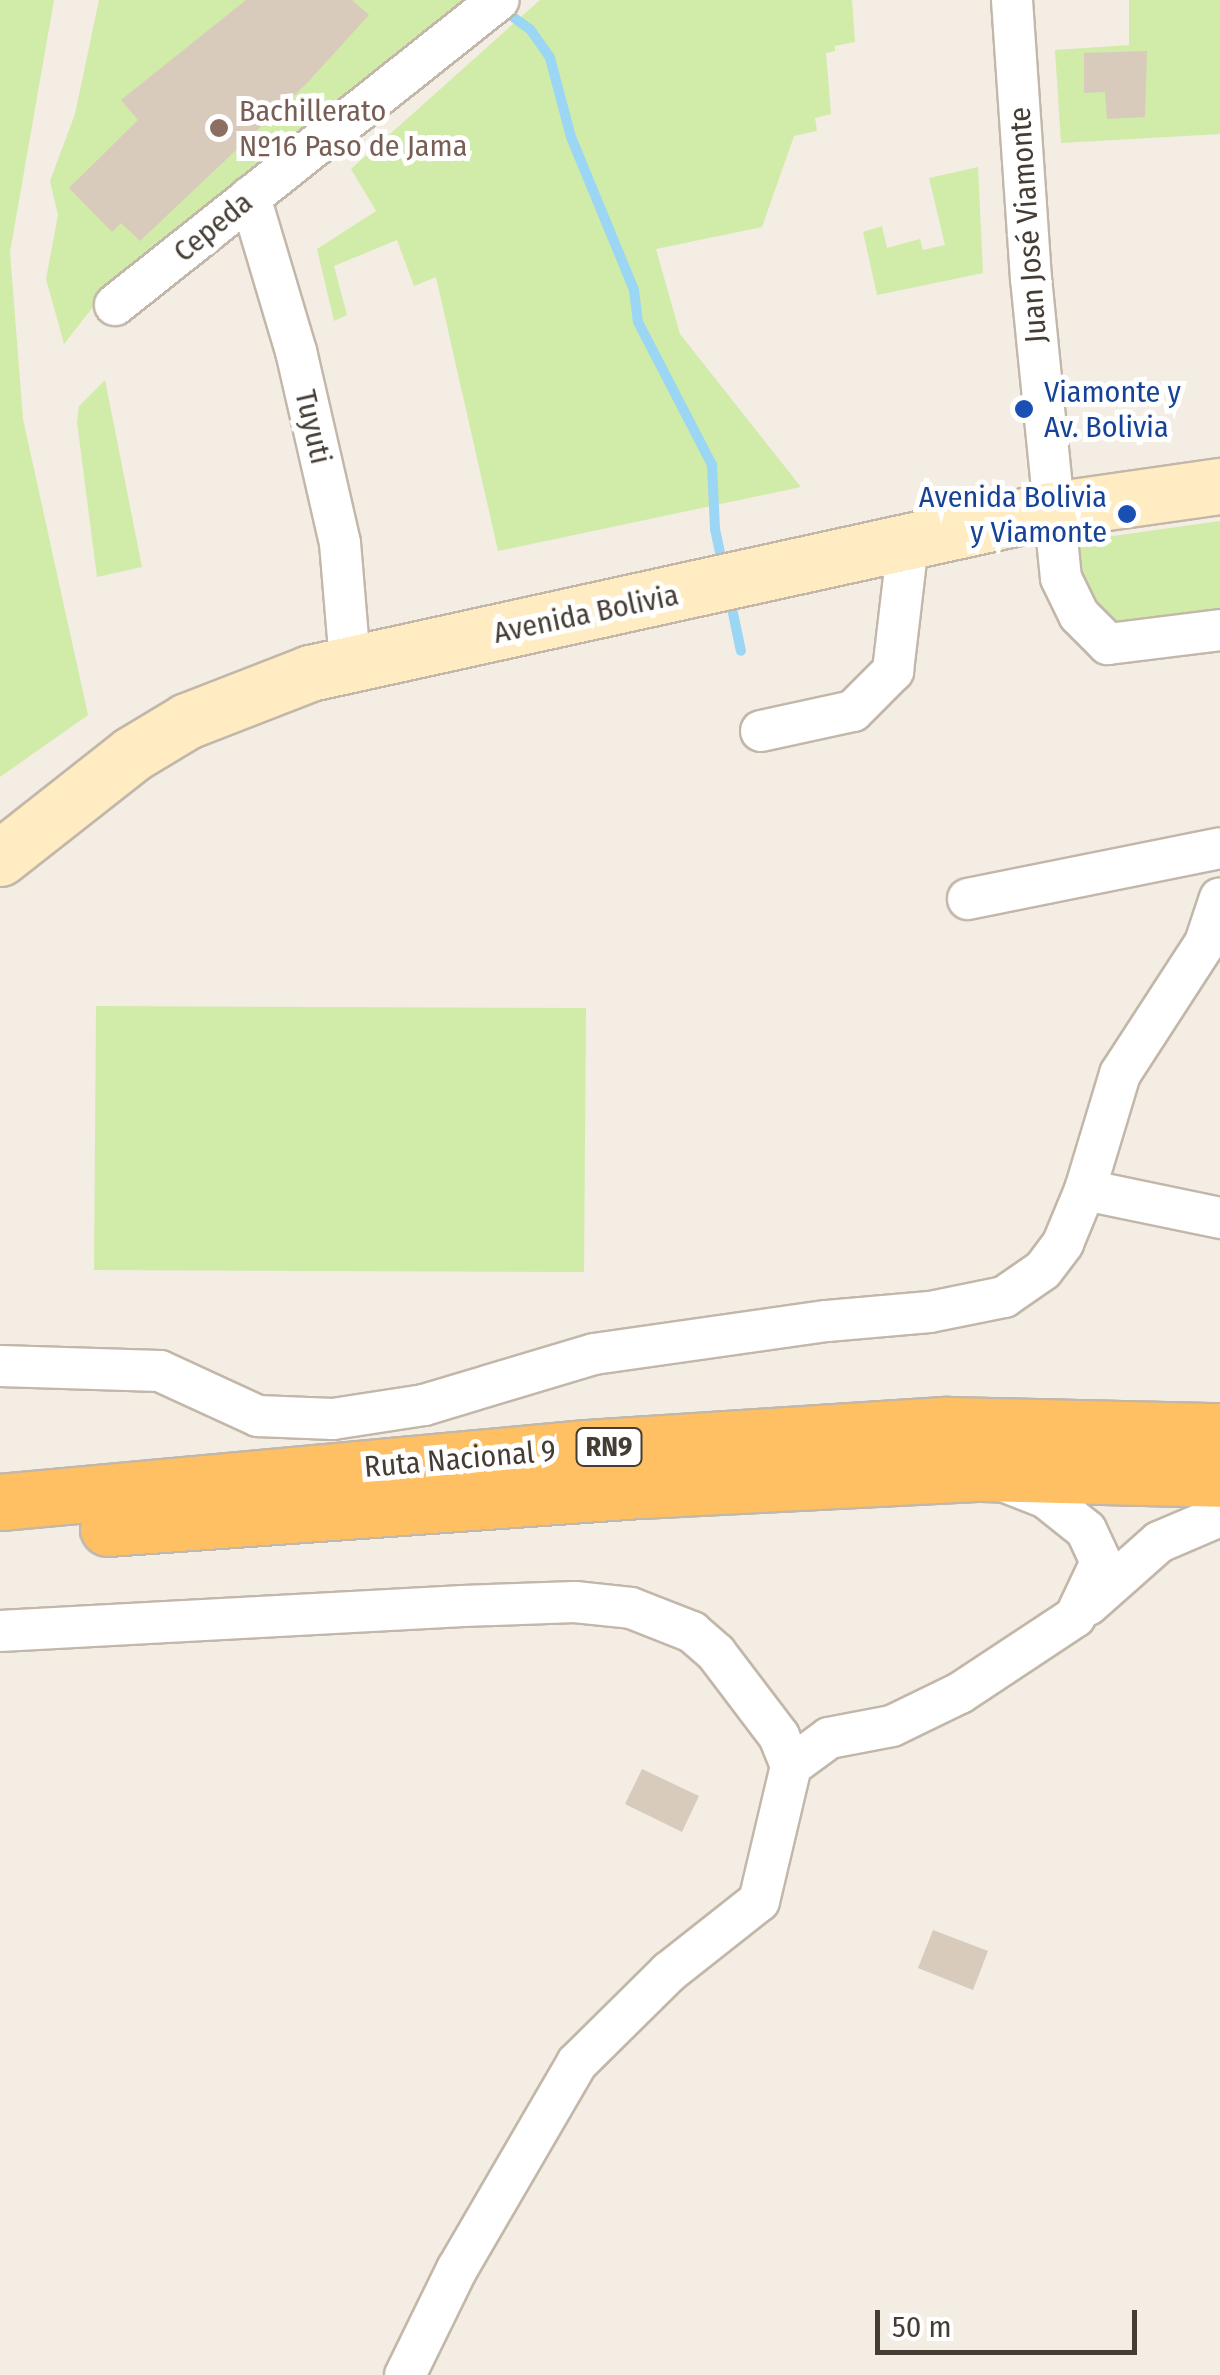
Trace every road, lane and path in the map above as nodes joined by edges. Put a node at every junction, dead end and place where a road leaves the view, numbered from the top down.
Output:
1 (499, 0) edge
2 (1012, 0) edge
3 (250, 197) junction
4 (115, 305) dead end
5 (1220, 486) edge
6 (1051, 510) junction
7 (908, 543) junction
8 (1220, 630) edge
9 (350, 662) junction
10 (760, 731) dead end
11 (1220, 848) edge
12 (0, 858) edge
13 (1220, 898) edge
14 (968, 899) dead end
15 (1212, 944) edge
16 (1086, 1190) junction
17 (1220, 1218) edge
18 (0, 1366) edge
19 (1220, 1430) edge
20 (980, 1473) junction
21 (1220, 1479) edge
22 (0, 1502) edge
23 (1220, 1516) edge
24 (0, 1535) edge
25 (1074, 1617) junction
26 (0, 1631) edge
27 (790, 1766) junction
28 (405, 2375) edge

1 - 3 street, Cepeda
2 - 6 street, Juan José Viamonte
3 - 4 street, Cepeda
3 - 9 street, Tuyuti
5 - 6 street, Avenida Bolivia
6 - 7 street, Avenida Bolivia
6 - 8 street, Juan José Viamonte
7 - 9 street, Avenida Bolivia
7 - 10 street
9 - 12 street, Avenida Bolivia
11 - 14 street
13 - 15 street
15 - 16 street
16 - 17 street
16 - 18 street
19 - 22 highway, Ruta Nacional 9 / RN9
20 - 21 highway, Ruta Nacional 9 / RN9
20 - 24 highway, Ruta Nacional 9 / RN9
20 - 25 street
23 - 25 street
25 - 27 street
26 - 27 street
27 - 28 street

